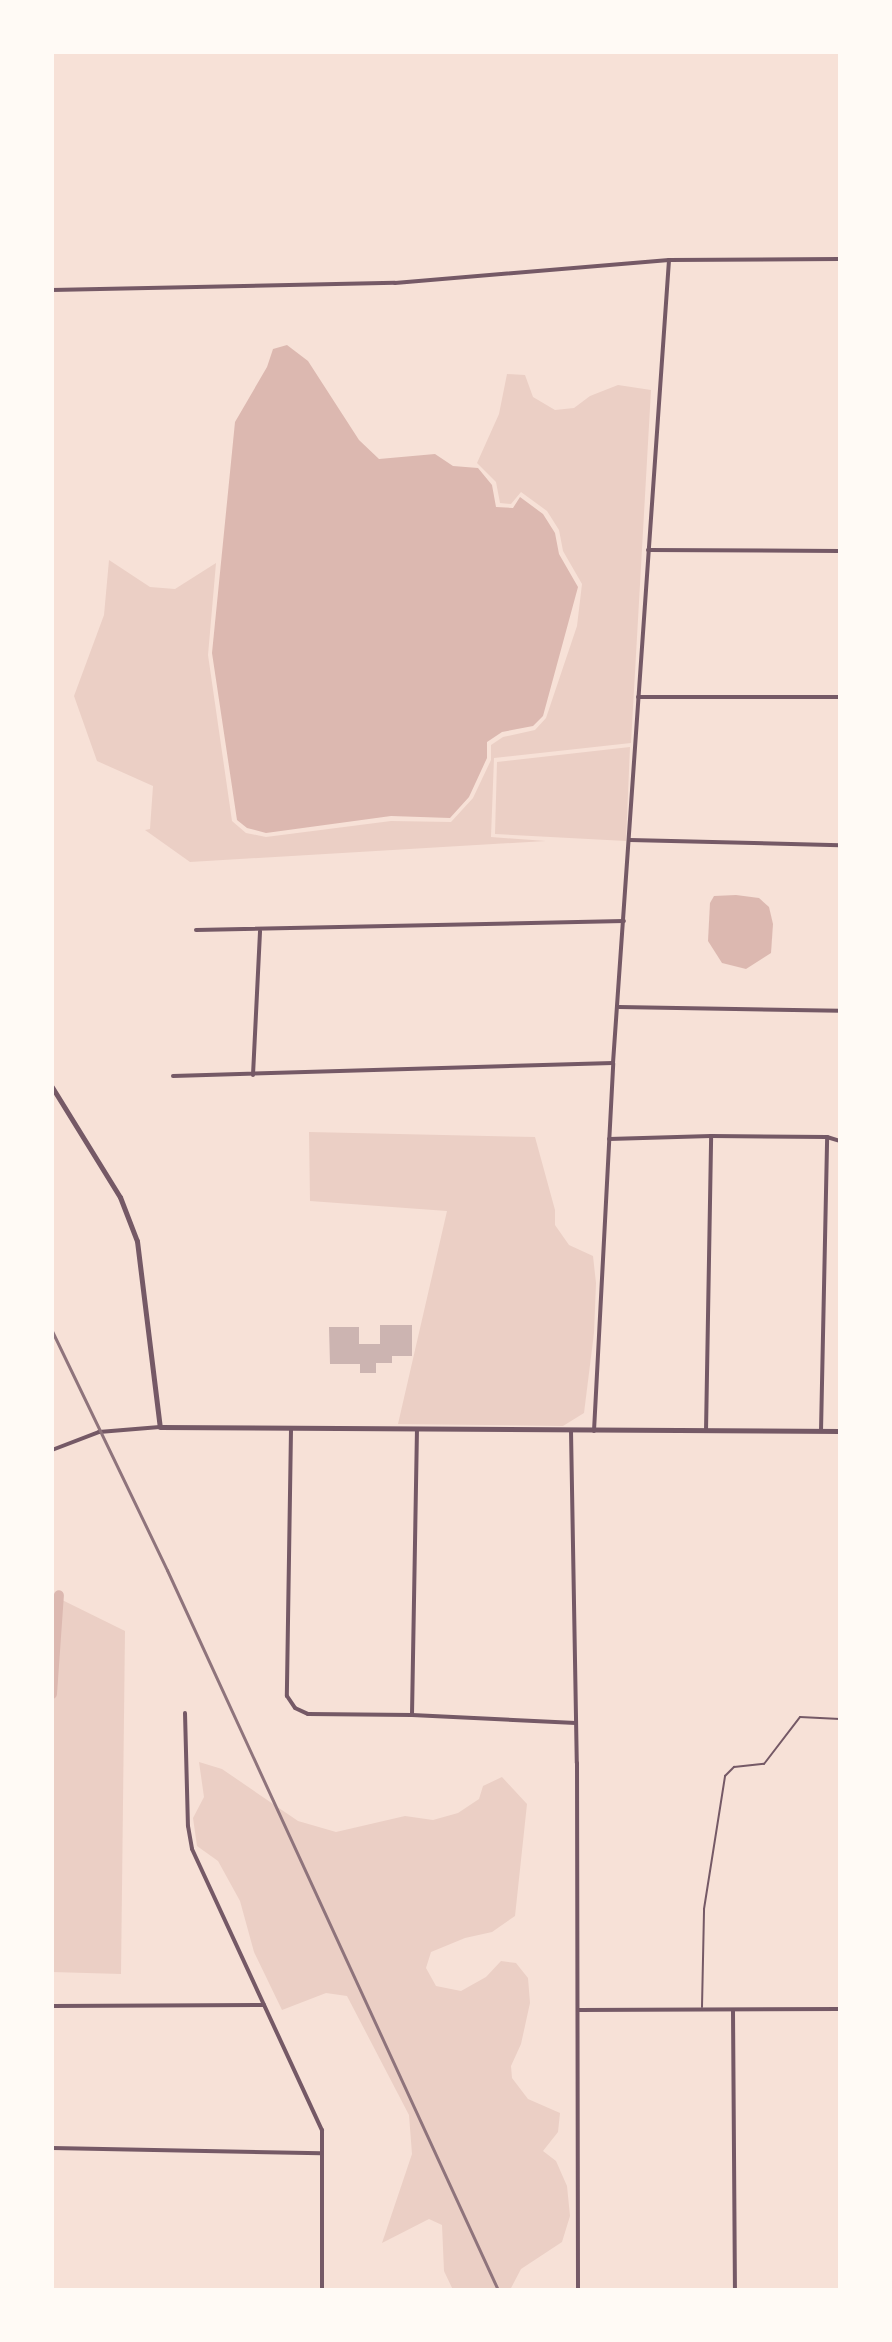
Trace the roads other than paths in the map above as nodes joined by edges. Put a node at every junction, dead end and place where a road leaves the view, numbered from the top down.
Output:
1 (840, 259) edge
2 (669, 260) junction
3 (52, 290) edge
4 (648, 550) junction
5 (840, 551) edge
6 (638, 697) junction
7 (840, 697) edge
8 (630, 840) junction
9 (840, 845) edge
10 (624, 921) junction
11 (196, 930) dead end
12 (260, 931) junction
13 (619, 1007) junction
14 (840, 1011) edge
15 (613, 1063) junction
16 (253, 1075) junction
17 (173, 1076) dead end
18 (52, 1087) edge
19 (711, 1136) junction
20 (827, 1137) junction
21 (609, 1139) junction
22 (840, 1141) edge
23 (160, 1427) junction
24 (417, 1429) junction
25 (291, 1430) junction
26 (571, 1431) junction
27 (594, 1431) junction
28 (706, 1431) junction
29 (821, 1431) junction
30 (840, 1431) edge
31 (52, 1450) edge
32 (185, 1713) dead end
33 (412, 1715) junction
34 (840, 1719) edge
35 (576, 1723) junction
36 (264, 2005) junction
37 (52, 2006) edge
38 (840, 2009) edge
39 (578, 2010) junction
40 (702, 2010) junction
41 (733, 2010) junction
42 (52, 2148) edge
43 (321, 2153) junction
44 (322, 2290) edge
45 (578, 2290) edge
46 (735, 2290) edge

1 - 2 street
2 - 3 street
2 - 4 street
4 - 5 street
4 - 6 street
6 - 7 street
6 - 8 street
8 - 9 street
8 - 10 street
10 - 12 street
10 - 13 street
11 - 12 street
12 - 16 street
13 - 14 street
13 - 15 street
15 - 16 street
15 - 21 street
16 - 17 street
18 - 23 street
19 - 20 street
19 - 21 street
19 - 28 street
20 - 22 street
20 - 29 street
21 - 27 street
23 - 25 street
23 - 31 street
24 - 25 street
24 - 26 street
24 - 33 street
25 - 33 street
26 - 27 street
26 - 35 street
27 - 28 street
28 - 29 street
29 - 30 street
32 - 36 street
33 - 35 street
34 - 40 lane
35 - 39 street
36 - 37 street
36 - 43 street
38 - 41 street
39 - 40 street
39 - 45 street
40 - 41 street
41 - 46 street
42 - 43 street
43 - 44 street

